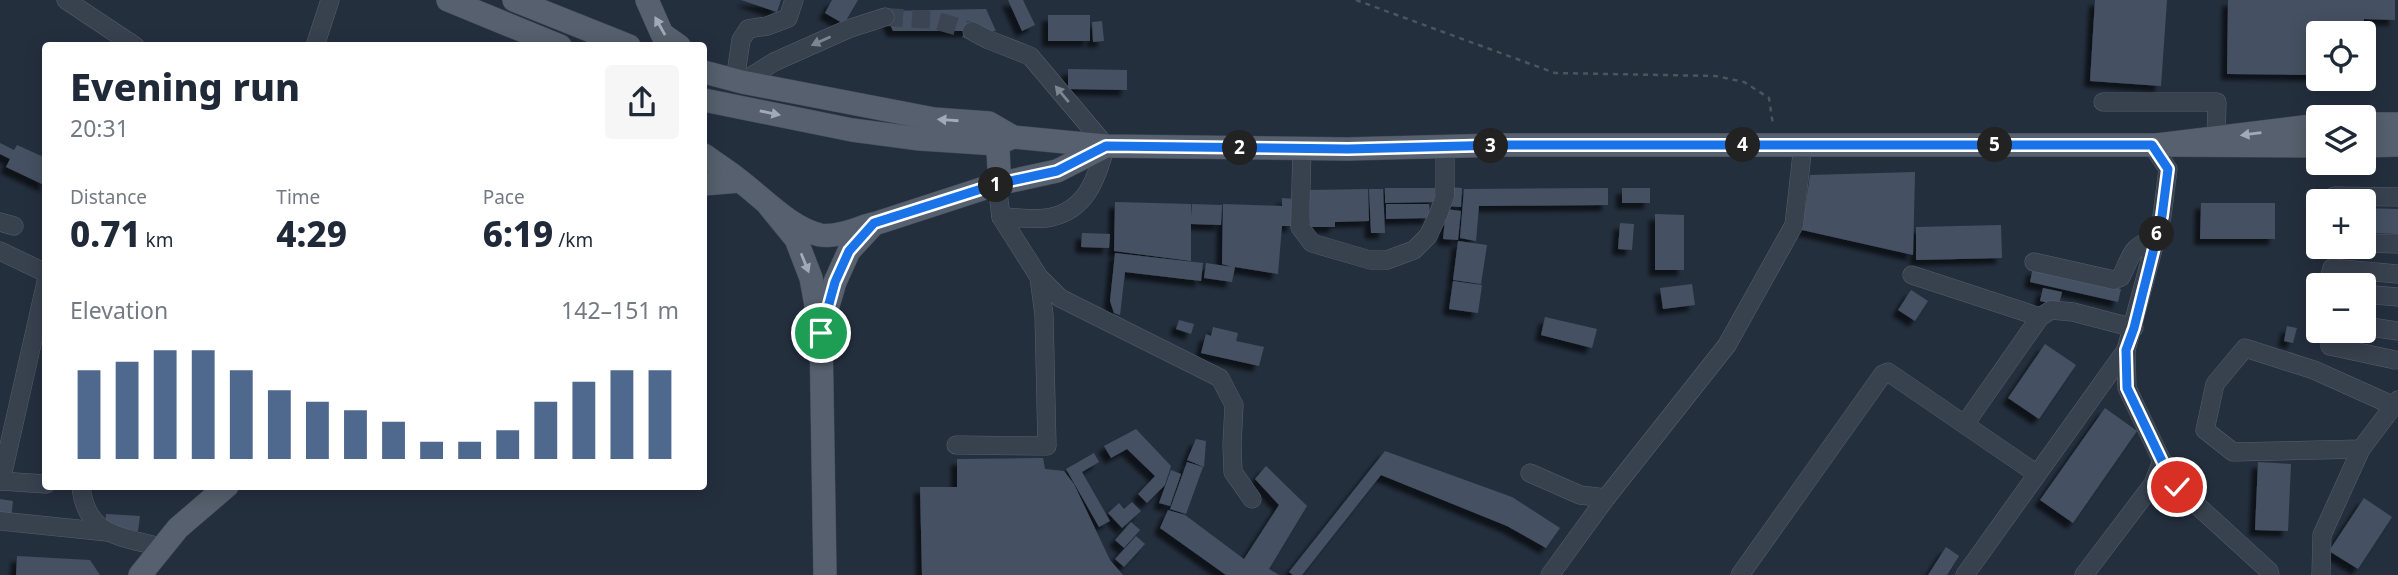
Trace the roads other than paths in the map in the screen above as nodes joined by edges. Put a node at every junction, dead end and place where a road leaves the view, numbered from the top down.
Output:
1 (66, 0) edge
2 (330, 0) edge
3 (448, 0) edge
4 (514, 0) edge
5 (648, 0) edge
6 (794, 0) edge
7 (885, 17) tunnel mouth
8 (972, 31) tunnel mouth
9 (530, 38) edge
10 (129, 42) edge
11 (316, 42) edge
12 (619, 42) edge
13 (673, 42) edge
14 (707, 64) edge
15 (707, 73) edge
16 (737, 80) junction
17 (707, 101) edge
18 (2102, 102) dead end
19 (2376, 124) edge
20 (2398, 124) edge
21 (2306, 127) edge
22 (1007, 136) junction
23 (2216, 138) junction
24 (1802, 145) junction
25 (2155, 145) junction
26 (2398, 145) edge
27 (1106, 146) junction
28 (2306, 146) edge
29 (2376, 146) edge
30 (1445, 147) junction
31 (1302, 148) junction
32 (707, 157) edge
33 (740, 181) junction
34 (707, 184) edge
35 (997, 184) junction
36 (2376, 197) edge
37 (2398, 197) edge
38 (769, 206) junction
39 (1001, 217) junction
40 (874, 223) junction
41 (2157, 237) junction
42 (2376, 243) edge
43 (2398, 244) edge
44 (0, 251) edge
45 (2034, 262) dead end
46 (42, 271) edge
47 (2331, 273) edge
48 (2398, 274) edge
49 (1912, 275) dead end
50 (1039, 277) junction
51 (2376, 295) edge
52 (2398, 297) edge
53 (42, 300) edge
54 (2040, 317) junction
55 (2134, 328) junction
56 (2376, 328) edge
57 (2398, 331) edge
58 (821, 333) junction
59 (2331, 343) edge
60 (2126, 350) junction
61 (2395, 360) dead end
62 (2396, 403) edge
63 (1965, 424) junction
64 (956, 445) dead end
65 (2361, 449) junction
66 (2162, 461) junction
67 (1530, 473) dead end
68 (2037, 474) junction
69 (1, 481) edge
70 (42, 484) edge
71 (81, 490) edge
72 (222, 490) edge
73 (1606, 498) junction
74 (1252, 499) dead end
75 (0, 520) edge
76 (107, 532) junction
77 (160, 547) junction
78 (140, 575) edge
79 (825, 575) edge
80 (1550, 575) edge
81 (1740, 575) edge
82 (1965, 575) edge
83 (2084, 575) edge
84 (2270, 575) edge
85 (2321, 575) edge

1 - 10 lane
2 - 11 lane
3 - 9 main road
4 - 12 main road
13 -> 5 main road
6 - 16 lane
7 -> 16 lane
27 -> 8 lane
14 - 16 main road
15 - 16 main road
22 -> 16 main road
17 -> 22 main road
18 - 23 lane
19 - 20 main road
21 -> 23 main road
22 - 27 main road
22 - 35 main road
23 - 25 main road
24 - 25 main road
24 - 30 main road
24 - 73 lane
25 - 28 main road
25 - 41 lane
26 - 29 main road
27 - 31 main road
27 - 35 main road
27 - 39 lane
30 - 31 main road
30 - 31 lane
32 - 33 main road
33 - 34 main road
33 - 38 main road
35 - 39 lane
35 - 40 main road
36 - 37 lane
38 - 40 main road
38 -> 58 main road
39 - 50 lane
40 - 58 main road
41 - 45 lane
41 - 55 lane
42 - 43 lane
44 - 46 lane
47 - 48 lane
49 - 54 lane
50 - 64 lane
50 - 74 lane
51 - 52 lane
53 - 69 lane
54 - 55 lane
54 - 63 lane
55 - 60 lane
56 - 57 lane
58 - 79 main road
59 - 61 lane
60 - 66 lane
60 - 68 lane
62 - 65 lane
62 - 65 lane
63 - 68 lane
63 - 81 lane
65 - 85 lane
66 - 83 lane
66 - 84 lane
67 - 73 lane
68 - 82 lane
69 - 70 lane
71 - 76 lane
72 - 77 main road
73 - 80 lane
75 - 76 lane
76 - 77 lane
77 - 78 main road

